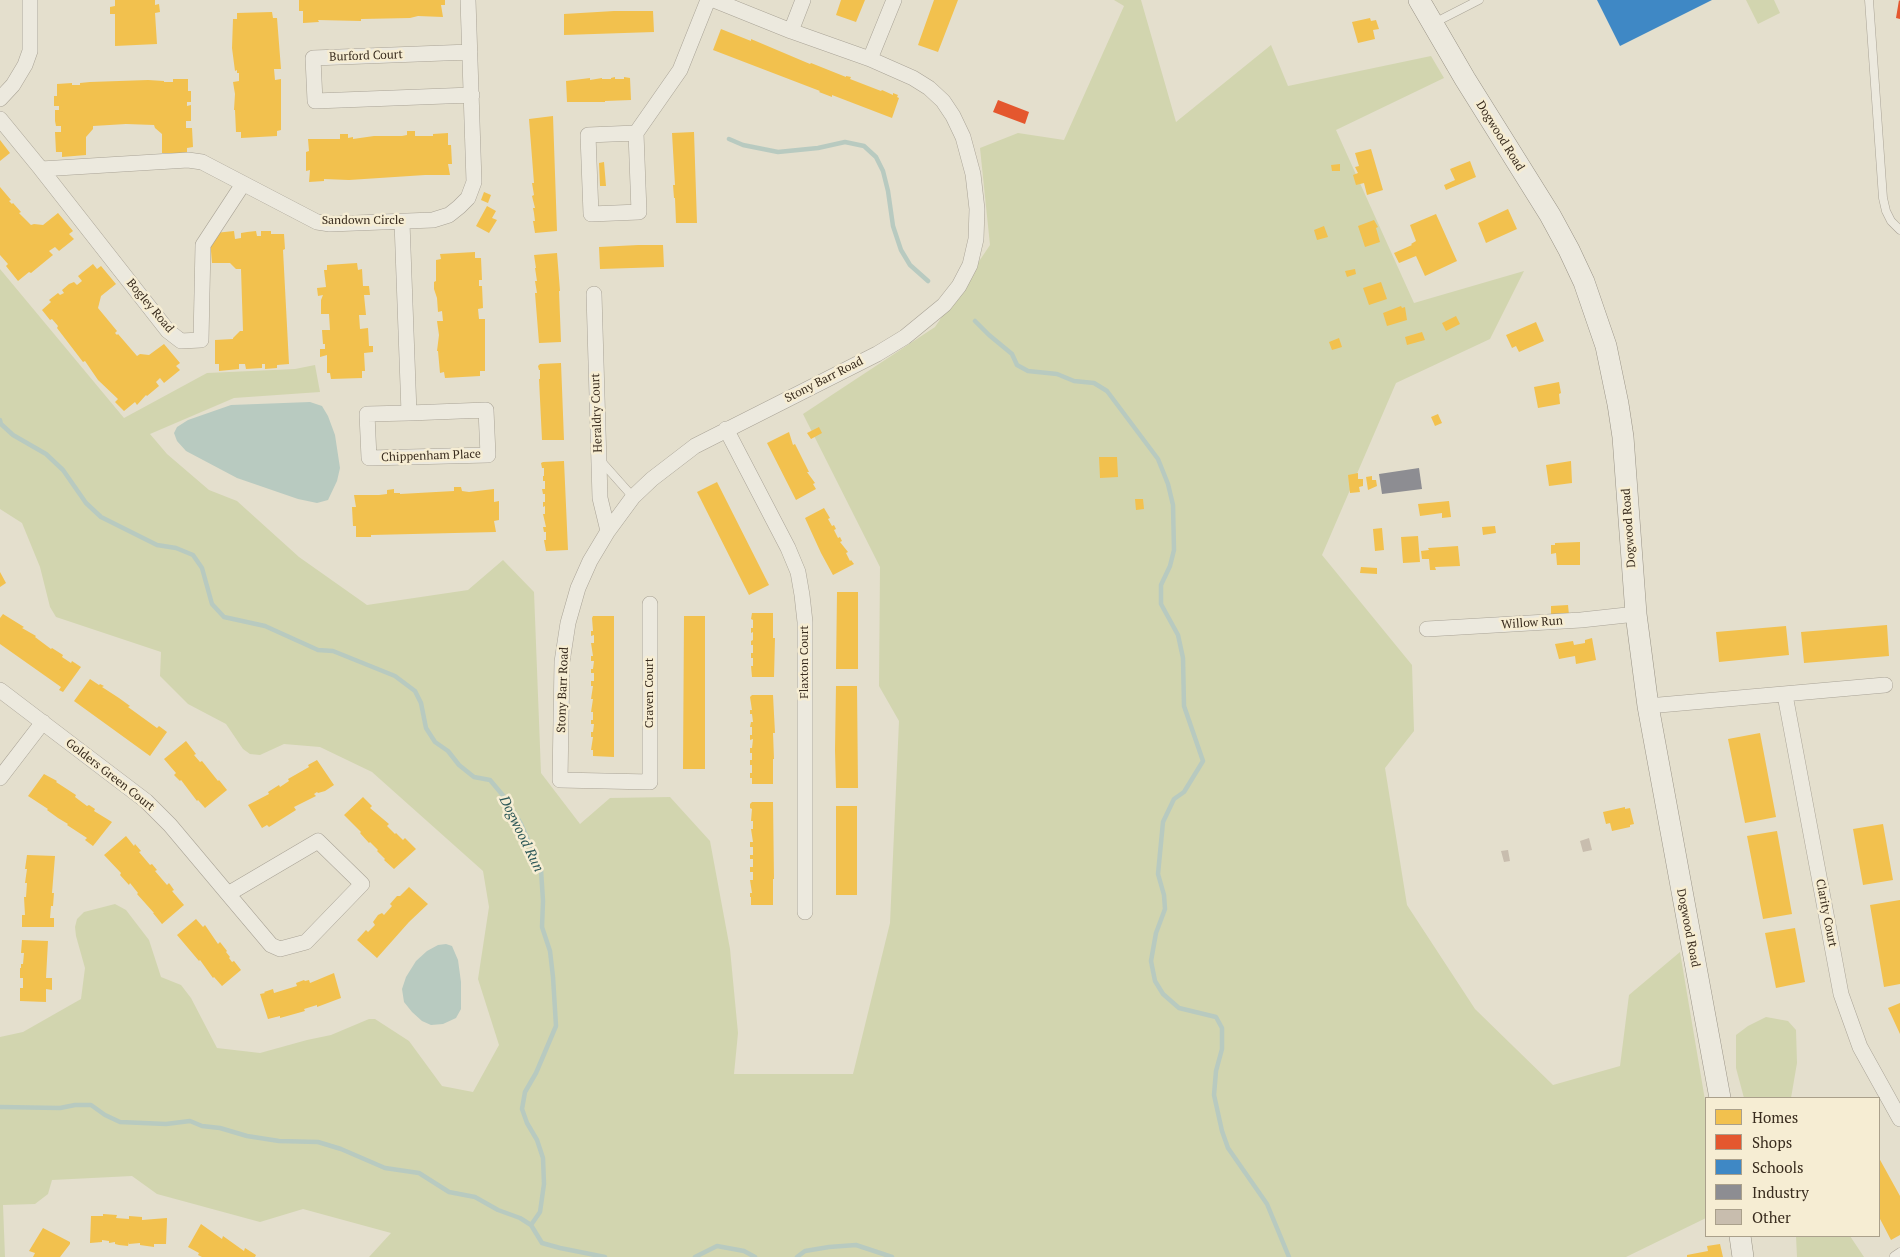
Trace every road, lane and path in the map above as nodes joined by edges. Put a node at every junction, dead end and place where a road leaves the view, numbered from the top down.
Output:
1 (30, 0) edge
2 (468, 0) edge
3 (708, 0) edge
4 (714, 0) edge
5 (803, 0) edge
6 (894, 0) edge
7 (1419, 0) edge
8 (1479, 0) edge
9 (1869, 0) edge
10 (1433, 24) junction
11 (791, 31) junction
12 (470, 52) junction
13 (870, 59) junction
14 (472, 95) junction
15 (0, 99) edge
16 (0, 119) edge
17 (636, 133) junction
18 (41, 169) junction
19 (243, 184) junction
20 (402, 222) junction
21 (1900, 230) edge
22 (594, 294) dead end
23 (409, 413) junction
24 (726, 430) junction
25 (598, 458) junction
26 (633, 497) junction
27 (608, 531) junction
28 (650, 604) dead end
29 (1636, 614) junction
30 (1428, 629) dead end
31 (1885, 685) dead end
32 (0, 690) edge
33 (1785, 695) junction
34 (1648, 706) junction
35 (43, 722) junction
36 (0, 778) edge
37 (650, 782) joint
38 (228, 894) junction
39 (805, 912) dead end
40 (1720, 1097) edge
41 (1900, 1120) edge
42 (1740, 1237) edge
43 (1743, 1257) edge

1 - 15 street
2 - 12 street, Sandown Circle
3 - 17 street
4 - 11 street, Stony Barr Road
5 - 11 street
6 - 13 street
7 - 10 street, Dogwood Road
8 - 10 lane
9 - 21 lane
10 - 29 street, Dogwood Road
11 - 13 street, Stony Barr Road
12 - 14 street, Sandown Circle
12 - 14 street, Burford Court
13 - 24 street, Stony Barr Road
14 - 20 street, Sandown Circle
16 - 18 street
17 - 17 street
18 - 19 street, Sandown Circle
18 - 19 street, Bogley Road
19 - 20 street, Sandown Circle
20 - 23 street
22 - 25 street, Heraldry Court
23 - 23 street, Chippenham Place
24 - 26 street, Stony Barr Road
24 - 39 street, Flaxton Court
25 - 26 lane
25 - 27 street, Heraldry Court
26 - 27 street, Stony Barr Road
27 - 37 street, Stony Barr Road
28 - 37 street, Craven Court
29 - 30 street, Willow Run
29 - 34 street, Dogwood Road
31 - 33 street
32 - 35 street, Golders Green Court
33 - 34 street
33 - 41 street, Clarity Court
34 - 40 street, Dogwood Road
35 - 36 street
35 - 38 street, Golders Green Court
38 - 38 street, Golders Green Court
42 - 43 street

